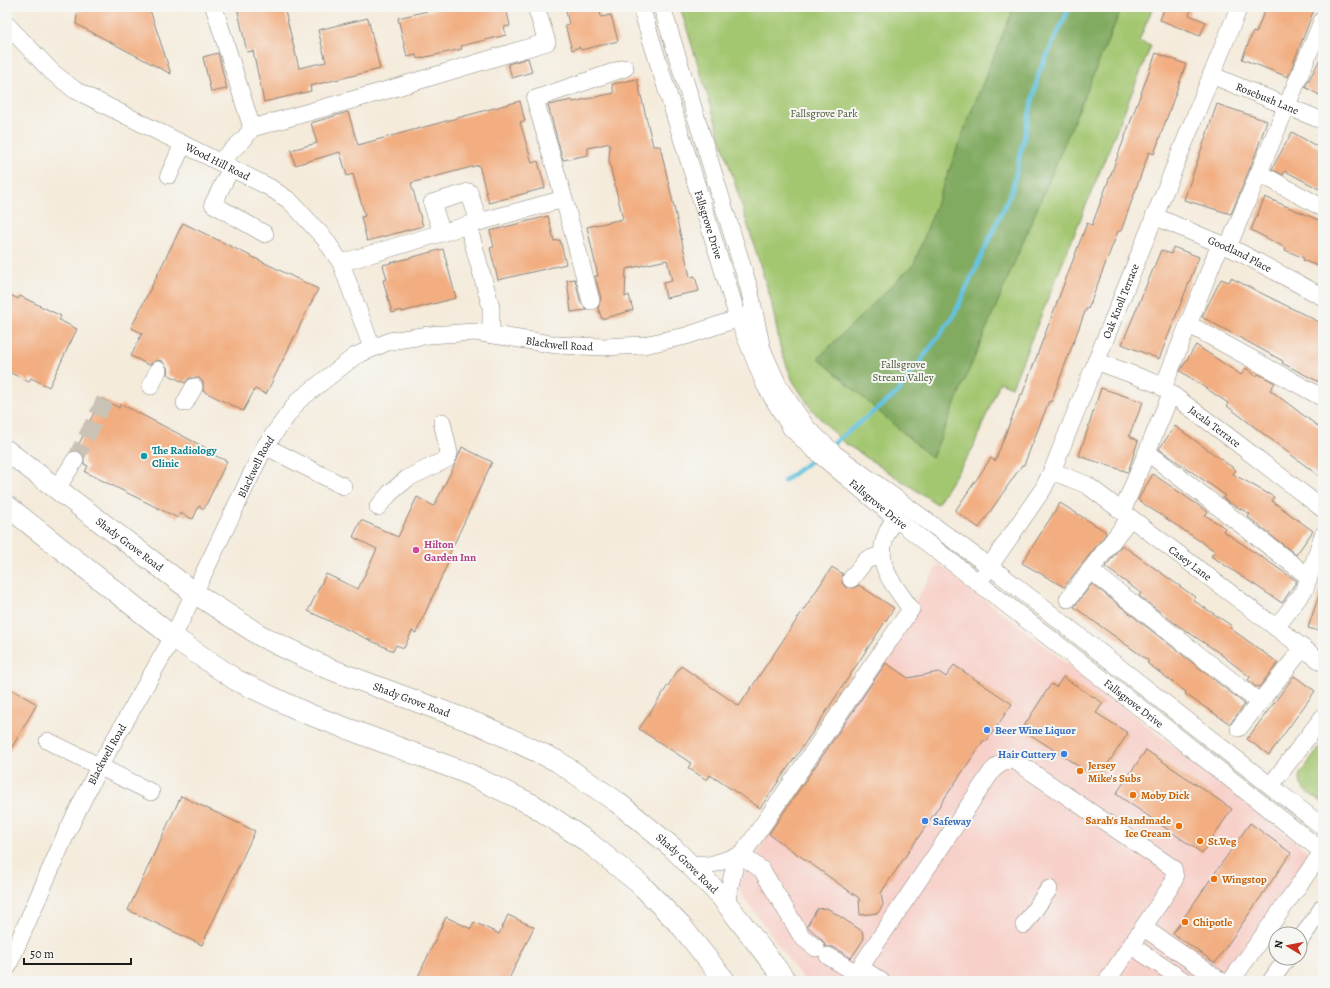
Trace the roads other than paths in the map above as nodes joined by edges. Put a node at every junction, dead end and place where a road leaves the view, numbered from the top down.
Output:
1 (214, 7) edge
2 (536, 7) edge
3 (640, 7) edge
4 (662, 7) edge
5 (1239, 7) edge
6 (1323, 19) edge
7 (7, 26) edge
8 (625, 68) dead end
9 (1211, 75) junction
10 (1286, 106) junction
11 (1323, 121) edge
12 (252, 128) junction
13 (183, 144) junction
14 (225, 165) junction
15 (1259, 172) junction
16 (169, 174) dead end
17 (564, 199) junction
18 (1323, 208) edge
19 (1154, 216) junction
20 (474, 224) junction
21 (442, 233) junction
22 (265, 234) dead end
23 (1224, 245) junction
24 (341, 263) junction
25 (1323, 297) edge
26 (591, 301) dead end
27 (754, 313) junction
28 (738, 318) junction
29 (1188, 324) junction
30 (491, 335) junction
31 (372, 348) junction
32 (1096, 361) junction
33 (154, 367) dead end
34 (147, 384) dead end
35 (194, 387) dead end
36 (1167, 391) junction
37 (1323, 398) edge
38 (185, 403) dead end
39 (442, 422) dead end
40 (817, 445) junction
41 (265, 446) junction
42 (7, 451) edge
43 (1147, 452) junction
44 (831, 457) junction
45 (75, 460) tunnel mouth
46 (1052, 471) junction
47 (55, 486) junction
48 (343, 486) dead end
49 (7, 506) edge
50 (378, 507) dead end
51 (1323, 509) edge
52 (1126, 515) junction
53 (895, 518) junction
54 (1323, 534) edge
55 (881, 555) junction
56 (989, 566) junction
57 (1090, 570) junction
58 (1309, 577) junction
59 (851, 579) dead end
60 (978, 583) junction
61 (193, 592) junction
62 (1068, 599) dead end
63 (1276, 628) junction
64 (172, 637) junction
65 (1303, 648) junction
66 (1323, 663) edge
67 (1259, 702) junction
68 (1323, 717) edge
69 (1239, 728) dead end
70 (48, 741) dead end
71 (99, 767) junction
72 (1271, 785) junction
73 (151, 792) dead end
74 (1323, 827) edge
75 (1323, 851) edge
76 (741, 855) junction
77 (689, 864) junction
78 (1049, 889) dead end
79 (726, 902) junction
80 (1323, 907) edge
81 (1024, 925) dead end
82 (1144, 928) junction
83 (1308, 929) edge
84 (1132, 946) junction
85 (1282, 966) edge
86 (7, 968) edge
87 (856, 974) edge
88 (725, 981) edge
89 (786, 981) edge
90 (881, 981) edge
91 (1107, 981) edge
92 (1184, 981) edge
93 (1221, 981) edge
94 (1231, 981) edge
95 (1271, 981) edge

1 - 12 street
2 - 12 street
3 - 28 street, Fallsgrove Drive
4 - 27 street, Fallsgrove Drive
5 - 9 street, Oak Knoll Terrace
6 - 10 street
7 - 13 street, Wood Hill Road
8 - 17 street
9 - 10 street, Rosebush Lane
9 - 19 street, Oak Knoll Terrace
10 - 11 street, Rosebush Lane
10 - 15 street
12 - 14 street
13 - 14 street, Wood Hill Road
13 - 16 street
14 - 22 street
14 - 24 street, Wood Hill Road
15 - 18 street
15 - 23 street
17 - 20 street
17 - 26 street
19 - 23 street, Goodland Place
19 - 32 street, Oak Knoll Terrace
20 - 21 street
20 - 21 street
20 - 30 street
21 - 24 street
23 - 25 street, Goodland Place
23 - 29 street
24 - 31 street, Wood Hill Road
27 - 28 street, Blackwell Road
27 - 40 street, Fallsgrove Drive
28 - 30 street, Blackwell Road
28 - 40 street, Fallsgrove Drive
29 - 36 street
29 - 37 street
30 - 31 street, Blackwell Road
31 - 41 street, Blackwell Road
32 - 36 street, Jacala Terrace
32 - 46 street, Oak Knoll Terrace
33 - 34 street
35 - 38 street
36 - 43 street
36 - 51 street, Jacala Terrace
39 - 50 street
40 - 44 street, Fallsgrove Drive
41 - 48 street
41 - 61 street, Blackwell Road
42 - 47 main road, Shady Grove Road
43 - 52 street
43 - 58 street
44 - 53 street, Fallsgrove Drive
44 - 56 street, Fallsgrove Drive
45 - 47 street
46 - 52 street, Casey Lane
46 - 56 street, Oak Knoll Terrace
47 - 61 main road, Shady Grove Road
49 - 64 main road
52 - 57 street
52 - 63 street, Casey Lane
53 - 55 street
53 - 60 street, Fallsgrove Drive
54 - 58 street
55 - 59 street
55 - 76 street
56 - 60 street, Oak Knoll Terrace
56 - 72 street, Fallsgrove Drive
57 - 62 street
57 - 67 street
58 - 63 street
60 - 75 street, Fallsgrove Drive
61 - 64 street, Blackwell Road
61 - 77 main road, Shady Grove Road
63 - 65 street, Casey Lane
64 - 71 street, Blackwell Road
64 - 88 main road
65 - 66 street, Casey Lane
65 - 67 street
67 - 69 street
68 - 72 street
70 - 71 street
71 - 73 street
71 - 86 street, Blackwell Road
72 - 74 street, Fallsgrove Drive
75 - 94 street
76 - 77 street
76 - 79 street
76 - 87 street
77 - 79 main road, Shady Grove Road
78 - 81 street
79 - 89 main road, Shady Grove Road
80 - 83 street
82 - 84 street
82 - 87 street
82 - 93 street
84 - 91 street
84 - 92 street
85 - 95 street
87 - 90 street

